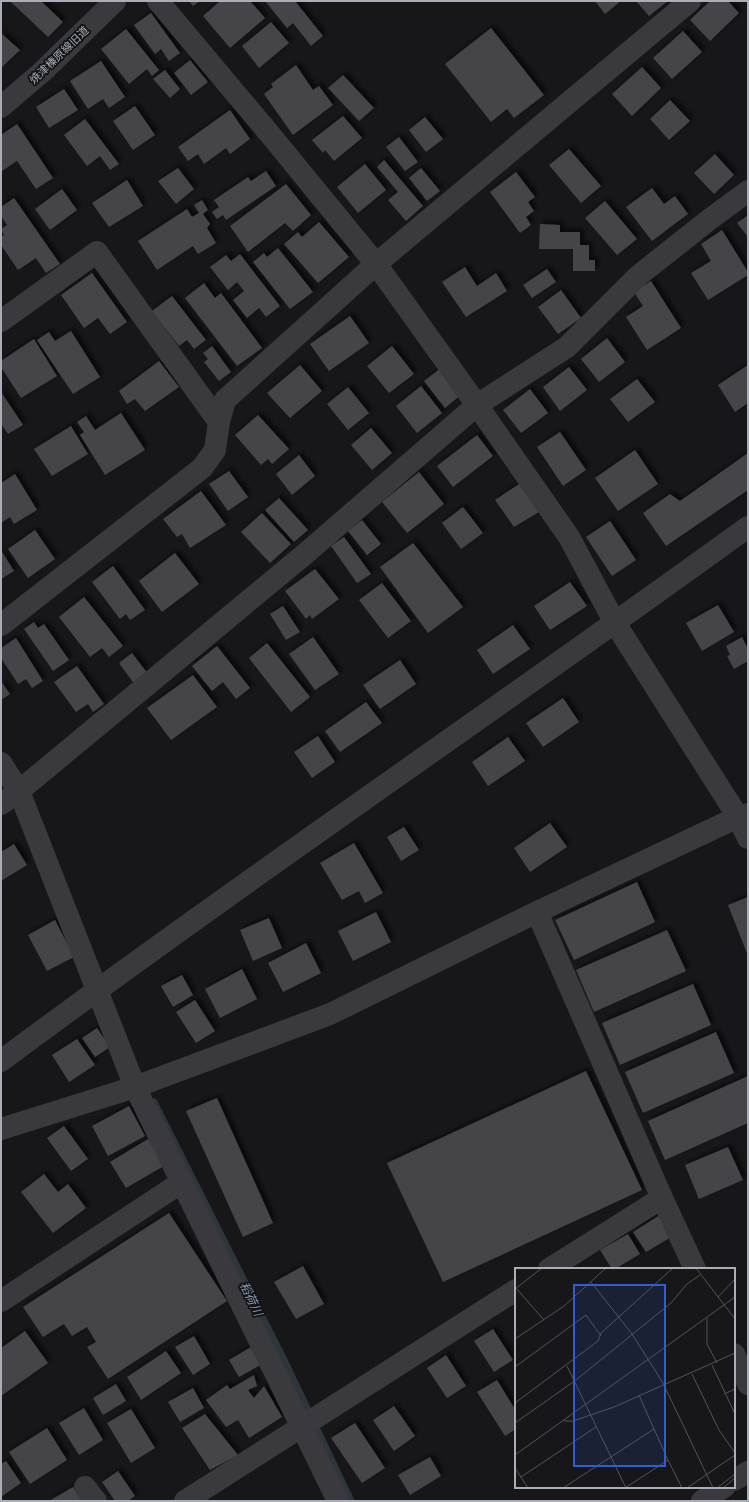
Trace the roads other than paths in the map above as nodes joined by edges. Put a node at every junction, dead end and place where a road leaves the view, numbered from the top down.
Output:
1 (115, 1) edge
2 (158, 1) edge
3 (690, 1) edge
4 (1, 107) edge
5 (748, 191) edge
6 (376, 264) junction
7 (1, 322) edge
8 (477, 405) junction
9 (219, 422) junction
10 (748, 527) edge
11 (615, 623) junction
12 (1, 625) edge
13 (1, 763) edge
14 (18, 791) junction
15 (1, 804) edge
16 (743, 815) edge
17 (748, 838) edge
18 (537, 912) junction
19 (97, 990) junction
20 (1, 1061) edge
21 (135, 1087) junction
22 (1, 1129) edge
23 (182, 1182) junction
24 (662, 1198) junction
25 (551, 1268) edge
26 (695, 1268) edge
27 (515, 1291) edge
28 (1, 1301) edge
29 (735, 1356) edge
30 (748, 1384) edge
31 (302, 1425) junction
32 (748, 1472) edge
33 (735, 1479) edge
34 (722, 1488) edge
35 (185, 1501) edge
36 (338, 1501) edge
37 (702, 1501) edge

1 - 4 street, 焼津榛原線旧道
2 - 6 street
3 - 6 street
5 - 8 street
6 - 8 street
6 - 9 street
7 - 9 street
8 - 11 street
8 - 14 street
9 - 12 street
10 - 11 street
11 - 16 street
11 - 19 street
13 - 14 street
14 - 15 street
14 - 19 street
16 - 17 street
16 - 18 street
18 - 21 street
18 - 24 street
19 - 20 street
19 - 21 street
21 - 22 street
21 - 23 street
23 - 28 street
23 - 31 street
24 - 25 street
24 - 26 street
27 - 31 street
29 - 30 street
31 - 35 street
31 - 36 street
32 - 33 street
34 - 37 street

